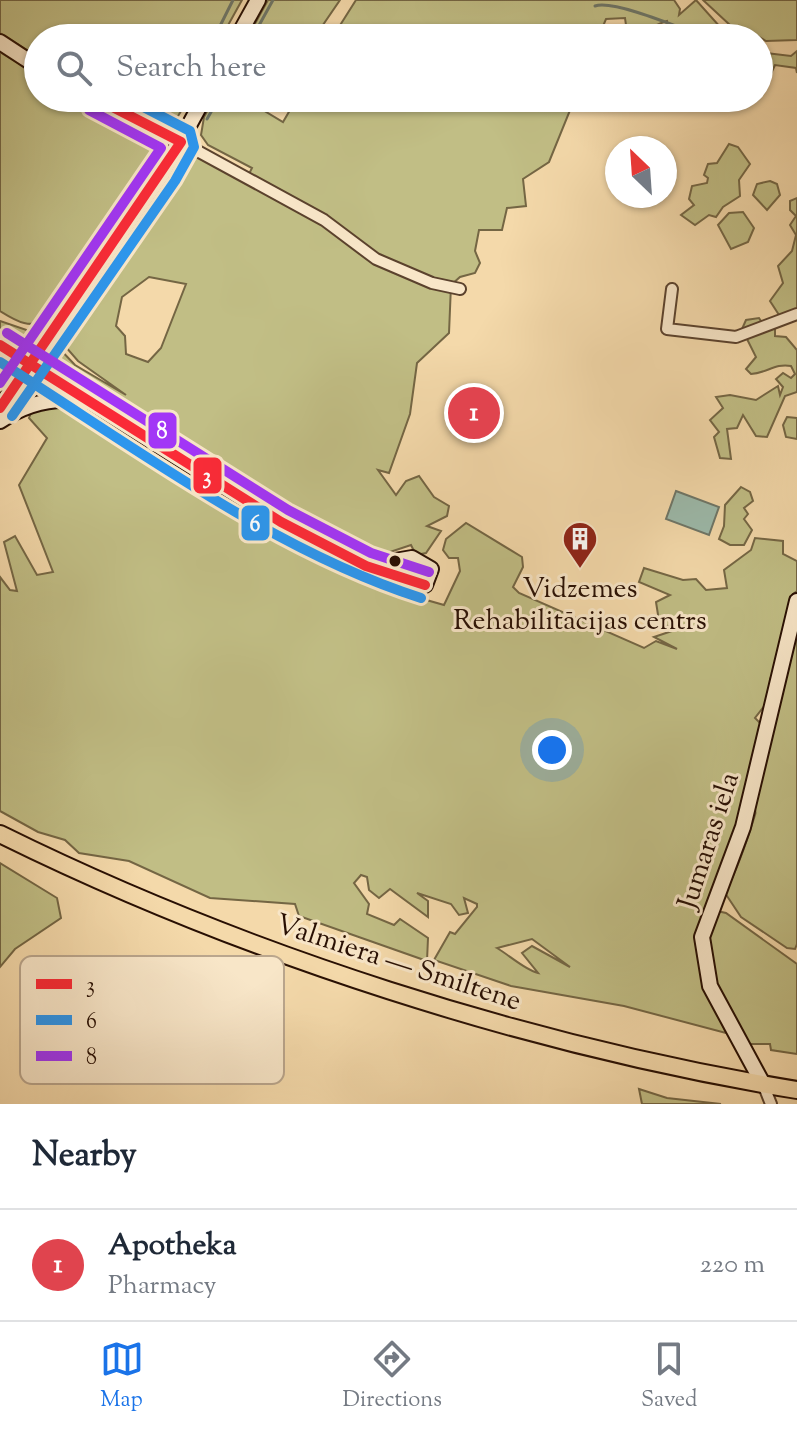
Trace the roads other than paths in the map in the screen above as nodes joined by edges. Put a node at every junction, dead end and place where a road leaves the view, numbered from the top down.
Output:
1 (258, 0) edge
2 (245, 24) edge
3 (0, 42) edge
4 (24, 58) edge
5 (122, 112) edge
6 (197, 112) edge
7 (181, 142) junction
8 (460, 289) dead end
9 (672, 289) dead end
10 (797, 314) edge
11 (0, 345) edge
12 (30, 364) junction
13 (90, 403) junction
14 (0, 408) edge
15 (0, 421) edge
16 (366, 566) junction
17 (797, 601) edge
18 (0, 834) edge
19 (763, 1084) junction
20 (797, 1090) edge
21 (771, 1104) edge

1 - 2 street
3 - 4 street
5 - 7 street
6 - 7 street
7 - 8 street
7 - 12 street
9 - 10 street
11 - 12 street
12 - 13 street
12 - 14 street
13 - 15 street
13 - 16 street
16 - 16 street
17 - 19 street, Jumaras iela
18 - 19 main road, Valmiera — Smiltene
19 - 20 main road, Valmiera — Smiltene
19 - 21 street

